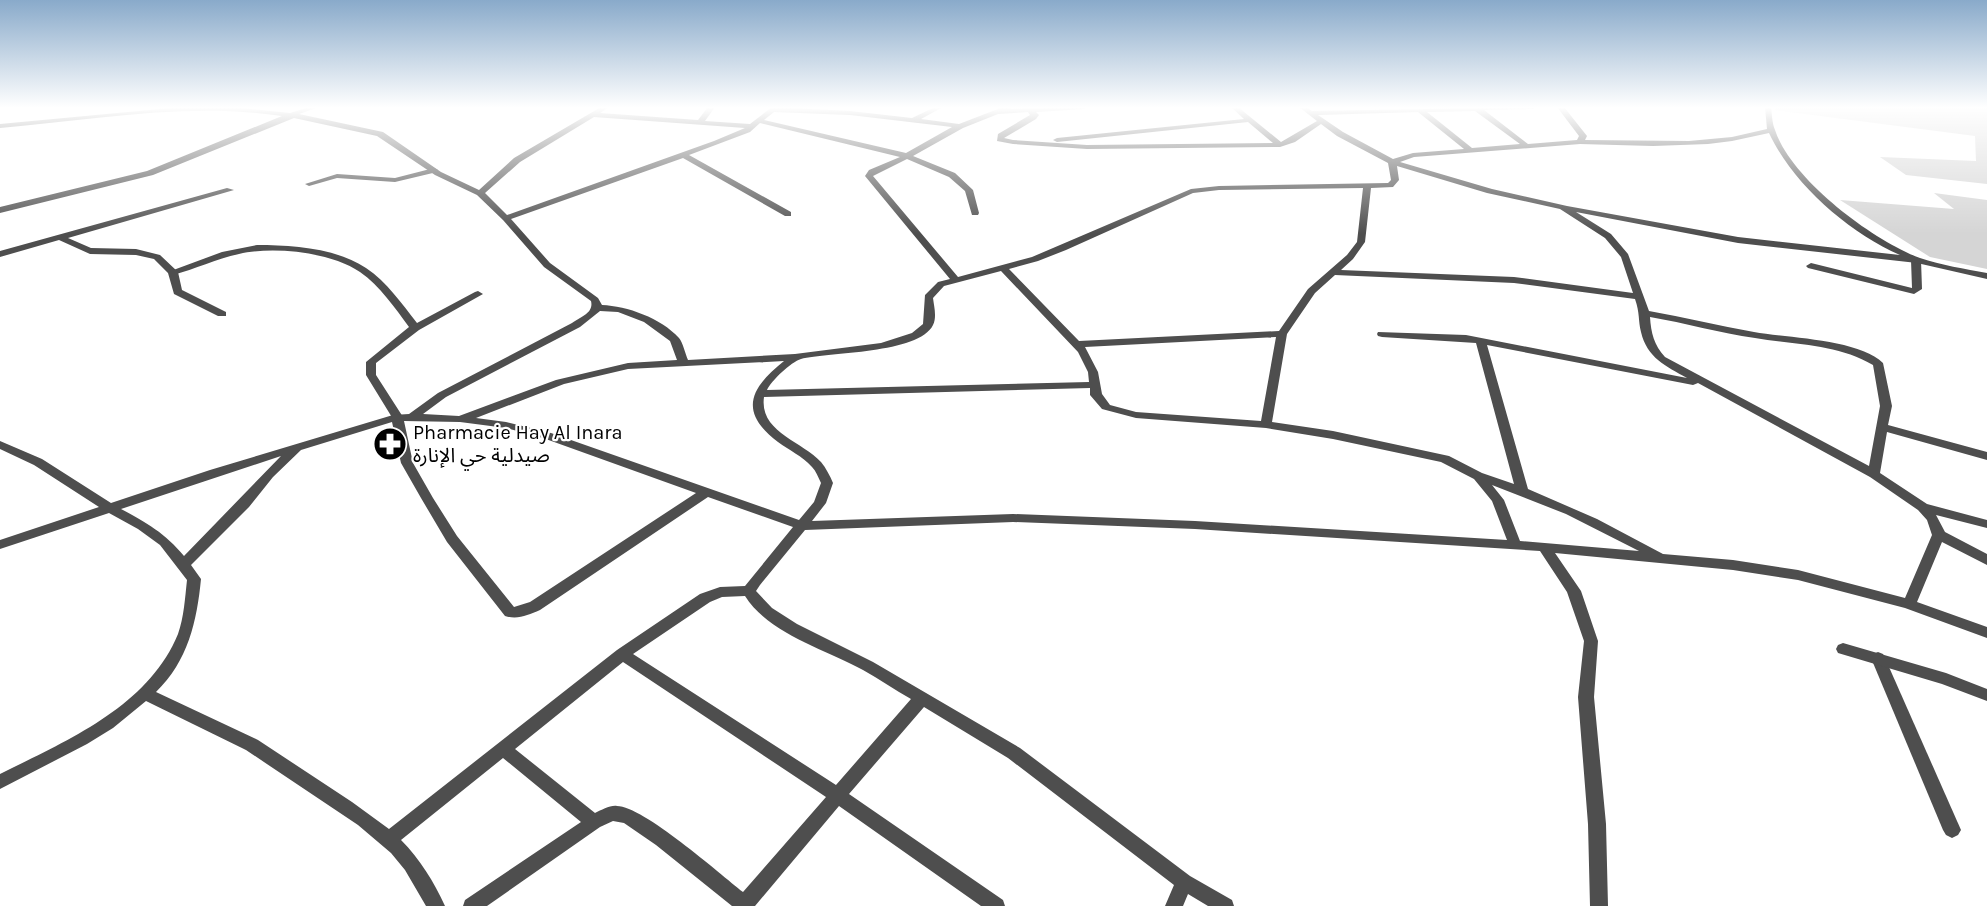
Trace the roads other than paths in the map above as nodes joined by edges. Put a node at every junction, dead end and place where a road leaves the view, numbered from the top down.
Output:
1 (207, 149) edge
2 (405, 149) edge
3 (535, 149) edge
4 (700, 149) edge
5 (879, 149) edge
6 (919, 149) edge
7 (1370, 149) edge
8 (1496, 149) edge
9 (1783, 149) edge
10 (1471, 151) joint
11 (685, 156) junction
12 (907, 156) junction
13 (1392, 162) junction
14 (434, 170) junction
15 (309, 184) dead end
16 (1367, 186) junction
17 (230, 190) dead end
18 (480, 194) junction
19 (1563, 207) junction
20 (0, 210) edge
21 (975, 213) dead end
22 (788, 214) dead end
23 (506, 218) junction
24 (61, 238) junction
25 (0, 254) edge
26 (1916, 260) junction
27 (1811, 266) dead end
28 (1003, 268) junction
29 (173, 272) junction
30 (1332, 272) junction
31 (1987, 276) edge
32 (955, 279) junction
33 (478, 294) dead end
34 (1639, 297) junction
35 (597, 309) junction
36 (1645, 313) junction
37 (222, 314) dead end
38 (415, 328) junction
39 (1282, 334) junction
40 (1382, 334) dead end
41 (1481, 341) junction
42 (1076, 344) junction
43 (795, 357) junction
44 (684, 364) junction
45 (1703, 384) junction
46 (1095, 385) junction
47 (760, 394) junction
48 (397, 417) junction
49 (413, 417) junction
50 (459, 419) junction
51 (1266, 425) junction
52 (1882, 427) junction
53 (0, 445) edge
54 (297, 449) junction
55 (1987, 456) edge
56 (1874, 474) junction
57 (1478, 476) junction
58 (1522, 489) junction
59 (706, 492) junction
60 (1923, 507) junction
61 (110, 508) junction
62 (1987, 524) edge
63 (802, 526) junction
64 (1939, 535) junction
65 (1515, 544) junction
66 (0, 545) edge
67 (1544, 547) junction
68 (1661, 558) junction
69 (1987, 560) edge
70 (183, 565) junction
71 (749, 591) junction
72 (1909, 604) junction
73 (1987, 633) edge
74 (1843, 649) dead end
75 (622, 654) junction
76 (1878, 658) junction
77 (144, 693) junction
78 (1987, 696) edge
79 (922, 698) junction
80 (503, 749) junction
81 (0, 782) edge
82 (837, 795) junction
83 (594, 822) junction
84 (1952, 830) dead end
85 (390, 839) junction
86 (1184, 882) junction
87 (745, 905) edge
88 (436, 906) edge
89 (472, 906) edge
90 (996, 906) edge
91 (1174, 906) edge
92 (1225, 906) edge
93 (1599, 906) edge

1 - 20 street
2 - 14 street
3 - 18 street
4 - 11 street
5 - 12 street
6 - 12 street
7 - 13 street
8 - 10 street
9 - 26 street
10 - 13 street
11 - 22 street
11 - 23 street
12 - 21 street
12 - 32 street
13 - 16 street
13 - 19 street
14 - 15 street
14 - 18 street
16 - 28 street
16 - 30 street
17 - 24 street
18 - 23 street
19 - 26 street
19 - 34 street
23 - 35 street
24 - 25 street
24 - 29 street
26 - 27 street
26 - 31 street
28 - 32 street
28 - 42 street
29 - 37 street
29 - 38 street
30 - 34 street
30 - 39 street
32 - 43 street
33 - 38 street
34 - 36 street
35 - 44 street
35 - 49 street
36 - 45 street
36 - 52 street
38 - 48 street
39 - 42 street
39 - 51 street
40 - 41 street
41 - 45 street
41 - 58 street
42 - 46 street
43 - 44 street
43 - 47 street
44 - 50 street
45 - 56 street
46 - 47 street
46 - 51 street
47 - 63 street
48 - 49 street
48 - 54 street
48 - 59 street
49 - 50 street
50 - 59 street
51 - 57 street
52 - 55 street
52 - 56 street
53 - 61 street
54 - 61 street
54 - 70 street
56 - 60 street
57 - 58 street
57 - 65 street
58 - 68 street
59 - 63 street
60 - 62 street
60 - 64 street
61 - 66 street
61 - 70 street
63 - 65 street
63 - 71 street
64 - 69 street
64 - 72 street
65 - 67 street
67 - 68 street
67 - 93 street
68 - 72 street
70 - 77 street
71 - 75 street
71 - 79 street
72 - 73 street
74 - 76 street
75 - 80 street
75 - 82 street
76 - 78 street
76 - 84 street
77 - 81 street
77 - 85 street
79 - 82 street
79 - 86 street
80 - 83 street
80 - 85 street
82 - 87 street
82 - 90 street
83 - 87 street
83 - 89 street
85 - 88 street
86 - 91 street
86 - 92 street

